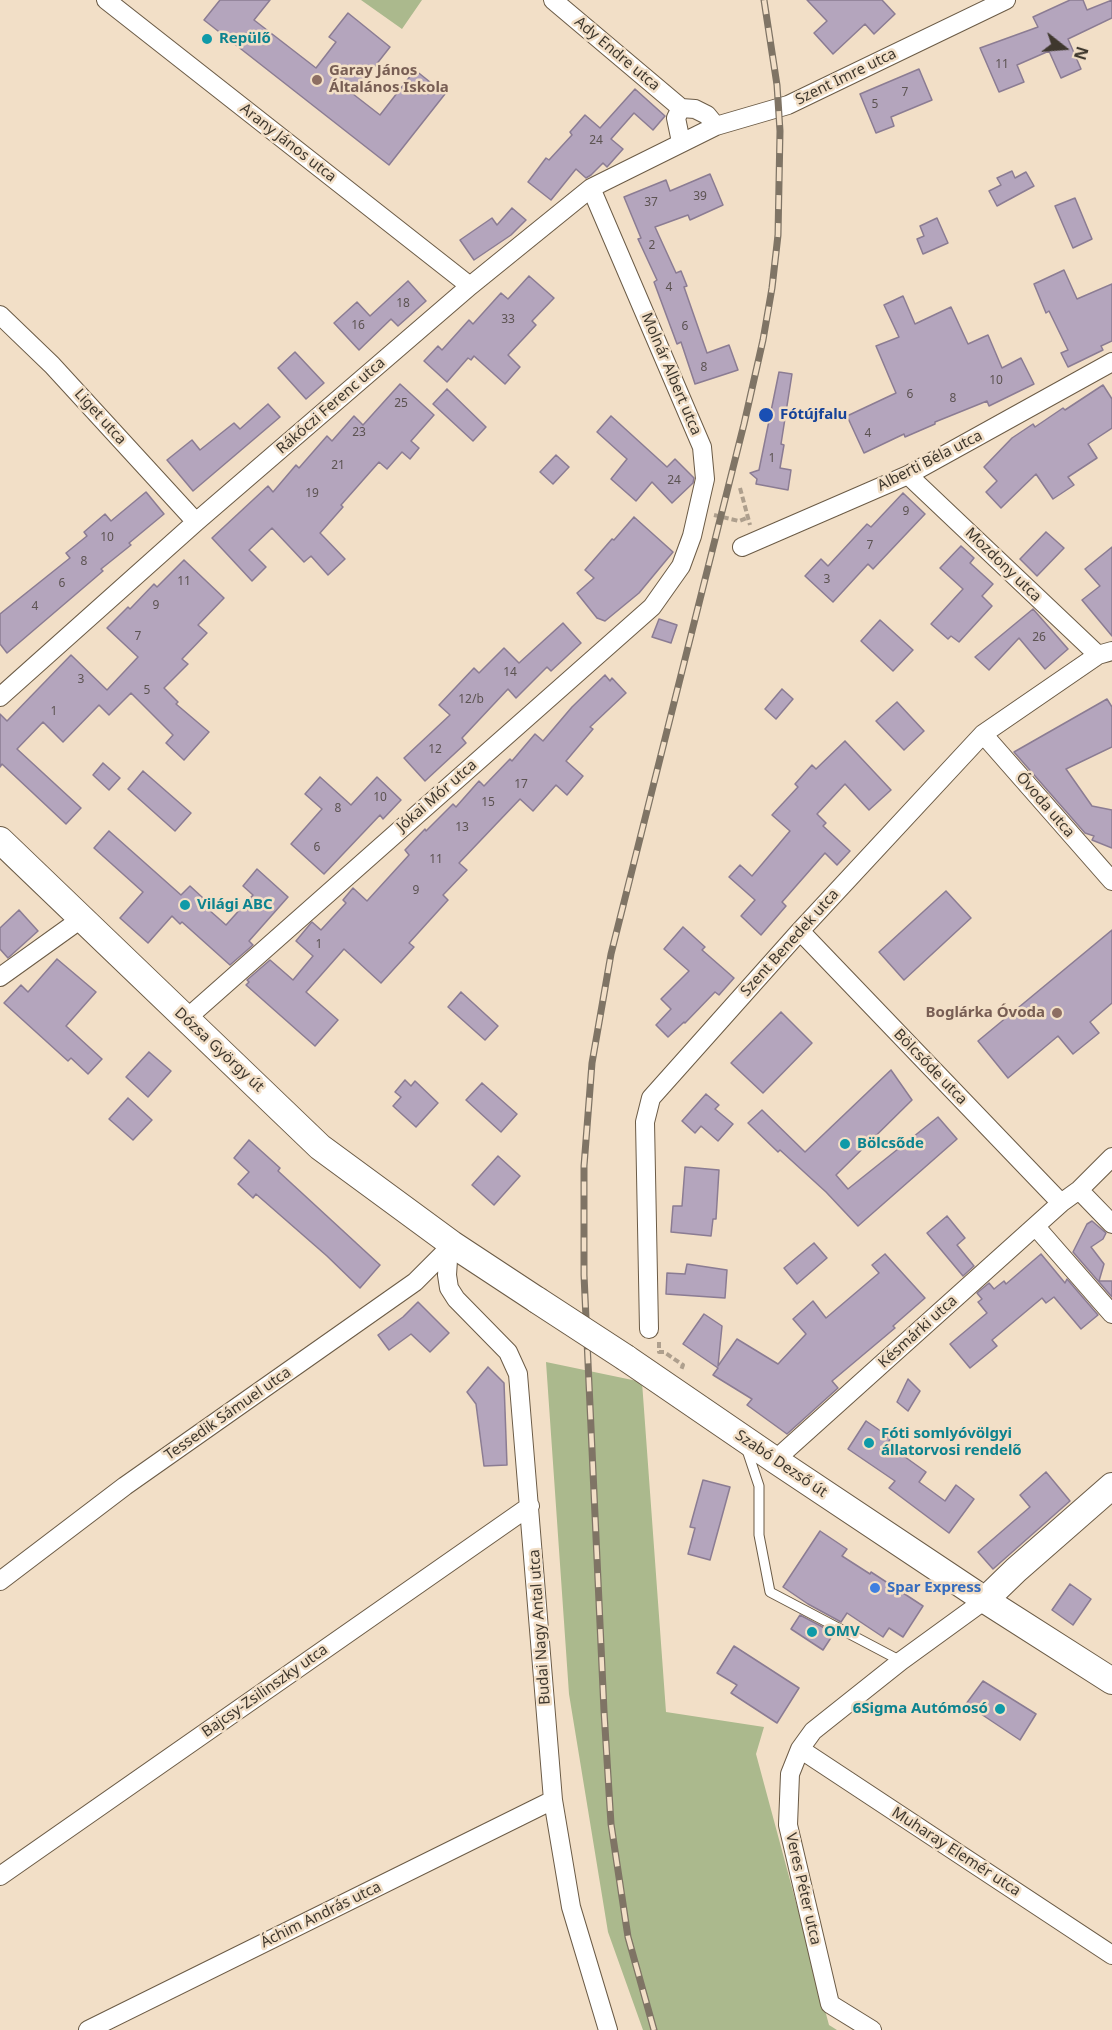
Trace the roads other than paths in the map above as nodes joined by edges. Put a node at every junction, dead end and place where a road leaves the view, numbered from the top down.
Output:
1 (106, 0) edge
2 (553, 0) edge
3 (1006, 0) edge
4 (681, 108) junction
5 (716, 126) junction
6 (681, 142) junction
7 (591, 188) junction
8 (470, 286) junction
9 (0, 315) edge
10 (1112, 362) edge
11 (908, 475) junction
12 (196, 522) junction
13 (749, 543) road end
14 (681, 567) joint
15 (1105, 653) edge
16 (0, 697) edge
17 (983, 734) junction
18 (0, 840) edge
19 (1110, 876) edge
20 (81, 919) junction
21 (800, 931) junction
22 (0, 977) edge
23 (186, 1019) junction
24 (1112, 1157) edge
25 (1079, 1190) junction
26 (1060, 1203) junction
27 (1112, 1224) edge
28 (1036, 1227) junction
29 (452, 1244) junction
30 (1112, 1314) edge
31 (649, 1329) dead end
32 (744, 1439) junction
33 (775, 1461) junction
34 (1112, 1486) edge
35 (530, 1506) junction
36 (0, 1581) edge
37 (985, 1600) junction
38 (901, 1661) junction
39 (1112, 1681) edge
40 (800, 1749) junction
41 (553, 1800) junction
42 (0, 1876) edge
43 (1112, 1955) edge
44 (88, 2030) edge
45 (608, 2030) edge
46 (872, 2030) edge

1 - 8 street, Arany János utca
2 - 4 street, Ady Endre utca
3 - 5 street, Szent Imre utca
4 - 5 street, Ady Endre utca
4 - 6 street
5 - 6 street, Szent Imre utca
6 - 7 street, Rákóczi Ferenc utca
7 - 8 street, Rákóczi Ferenc utca
7 - 14 street, Molnár Albert utca
8 - 12 street, Rákóczi Ferenc utca
9 - 12 street, Liget utca
10 - 11 street, Alberti Béla utca
11 - 13 street, Alberti Béla utca
11 - 15 street, Mozdony utca
12 - 16 street, Rákóczi Ferenc utca
14 - 23 street, Jókai Mór utca
15 - 17 street, Szent Benedek utca
17 - 19 street, Óvoda utca
17 - 21 street, Szent Benedek utca
18 - 20 main road, Dózsa György út
20 - 22 street
20 - 23 main road, Dózsa György út
21 - 26 street, Bölcsőde utca
21 - 31 street, Szent Benedek utca
23 - 29 main road, Dózsa György út
24 - 25 street, Késmárki utca
25 - 26 street, Késmárki utca
25 - 27 street
26 - 28 street, Késmárki utca
28 - 30 street
28 - 33 street, Késmárki utca
29 - 32 main road, Szabó Dezső út, bridge
29 - 35 street, Budai Nagy Antal utca
29 - 36 street, Tessedik Sámuel utca
32 - 33 main road, Szabó Dezső út
32 - 38 lane
33 - 37 main road, Szabó Dezső út
34 - 37 main road
35 - 41 street, Budai Nagy Antal utca
35 - 42 street, Bajcsy-Zsilinszky utca
37 - 38 street, Veres Péter utca
37 - 39 main road, Szabó Dezső út
38 - 40 street, Veres Péter utca
40 - 43 street, Muharay Elemér utca
40 - 46 street, Veres Péter utca
41 - 44 street, Áchim András utca
41 - 45 street, Budai Nagy Antal utca

